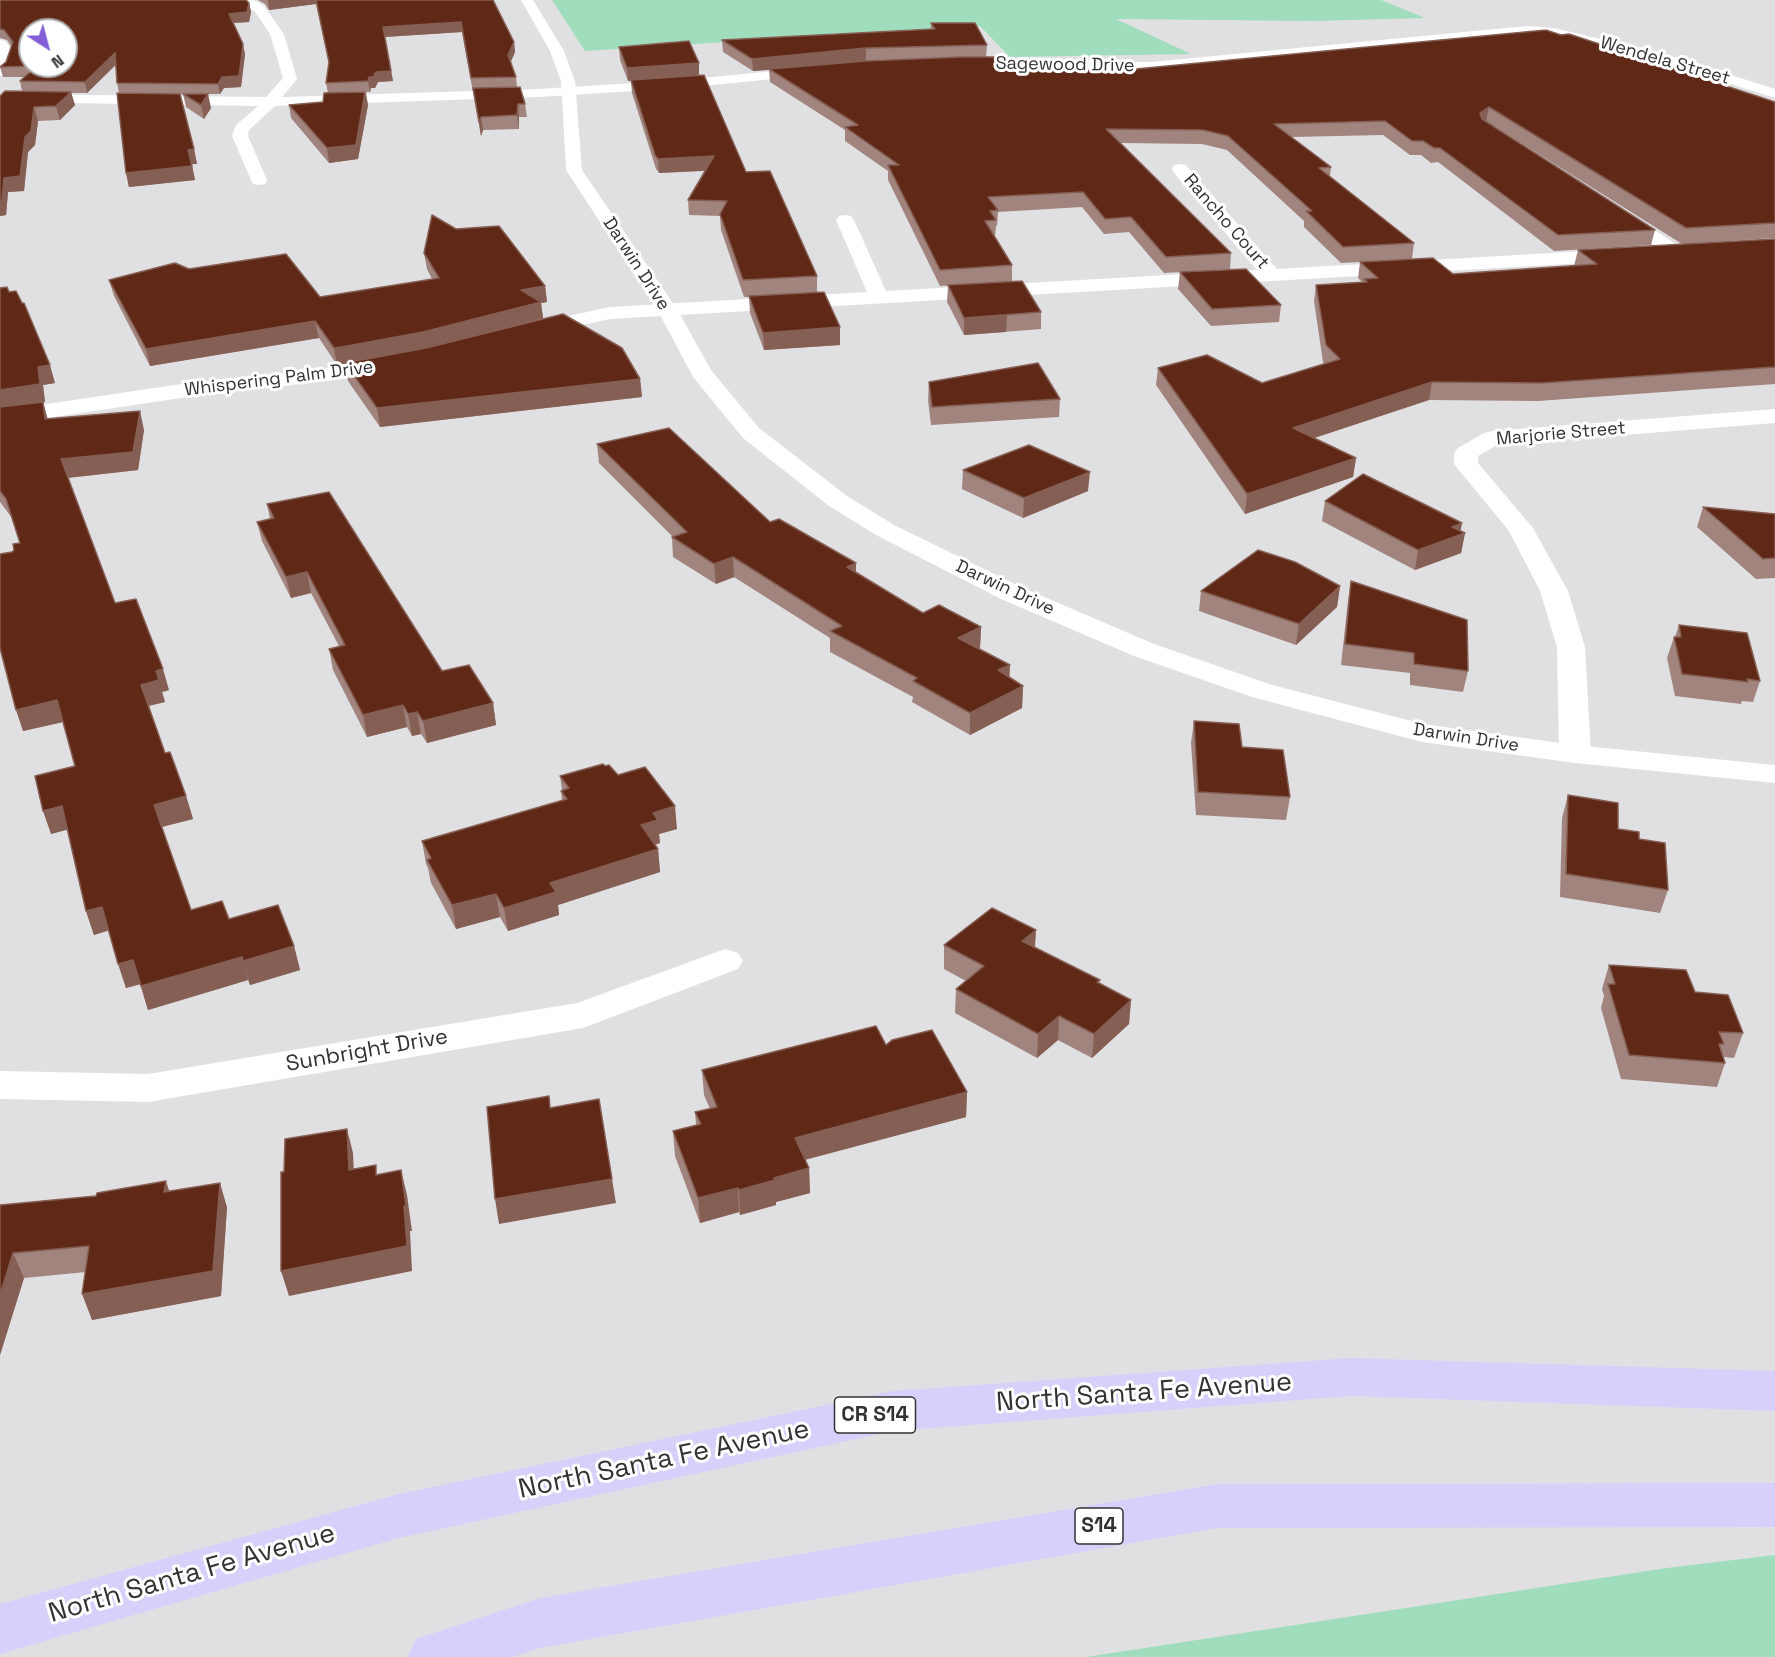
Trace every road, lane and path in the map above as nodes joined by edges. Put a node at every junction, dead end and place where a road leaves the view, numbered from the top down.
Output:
1 (245, 0) edge
2 (527, 0) edge
3 (1554, 32) joint
4 (2, 49) edge
5 (937, 64) edge
6 (831, 70) edge
7 (0, 72) edge
8 (570, 91) junction
9 (1775, 94) edge
10 (0, 98) edge
11 (271, 101) junction
12 (1180, 169) dead end
13 (259, 180) dead end
14 (1608, 206) edge
15 (845, 220) dead end
16 (1700, 250) edge
17 (1678, 252) junction
18 (1271, 274) junction
19 (879, 297) junction
20 (667, 309) junction
21 (512, 334) edge
22 (406, 361) edge
23 (1775, 416) edge
24 (0, 418) edge
25 (1575, 754) junction
26 (1775, 774) edge
27 (725, 961) dead end
28 (0, 1085) edge
29 (1775, 1391) edge
30 (1775, 1505) edge
31 (0, 1629) edge
32 (435, 1657) edge

1 - 11 street
2 - 8 street, Darwin Drive
3 - 5 street, Sagewood Drive
3 - 9 street, Wendela Street
4 - 7 street
6 - 8 street
8 - 11 street
8 - 20 street, Darwin Drive
10 - 11 street
11 - 13 street
12 - 18 street, Rancho Court
14 - 17 street
15 - 19 street
16 - 17 street
17 - 18 street
18 - 19 street
19 - 20 street
20 - 21 street
20 - 25 street, Darwin Drive
22 - 24 street, Whispering Palm Drive
23 - 25 street, Marjorie Street
25 - 26 street, Darwin Drive
27 - 28 street, Sunbright Drive
29 - 31 main road, North Santa Fe Avenue / CR S14
30 - 32 main road, S14

